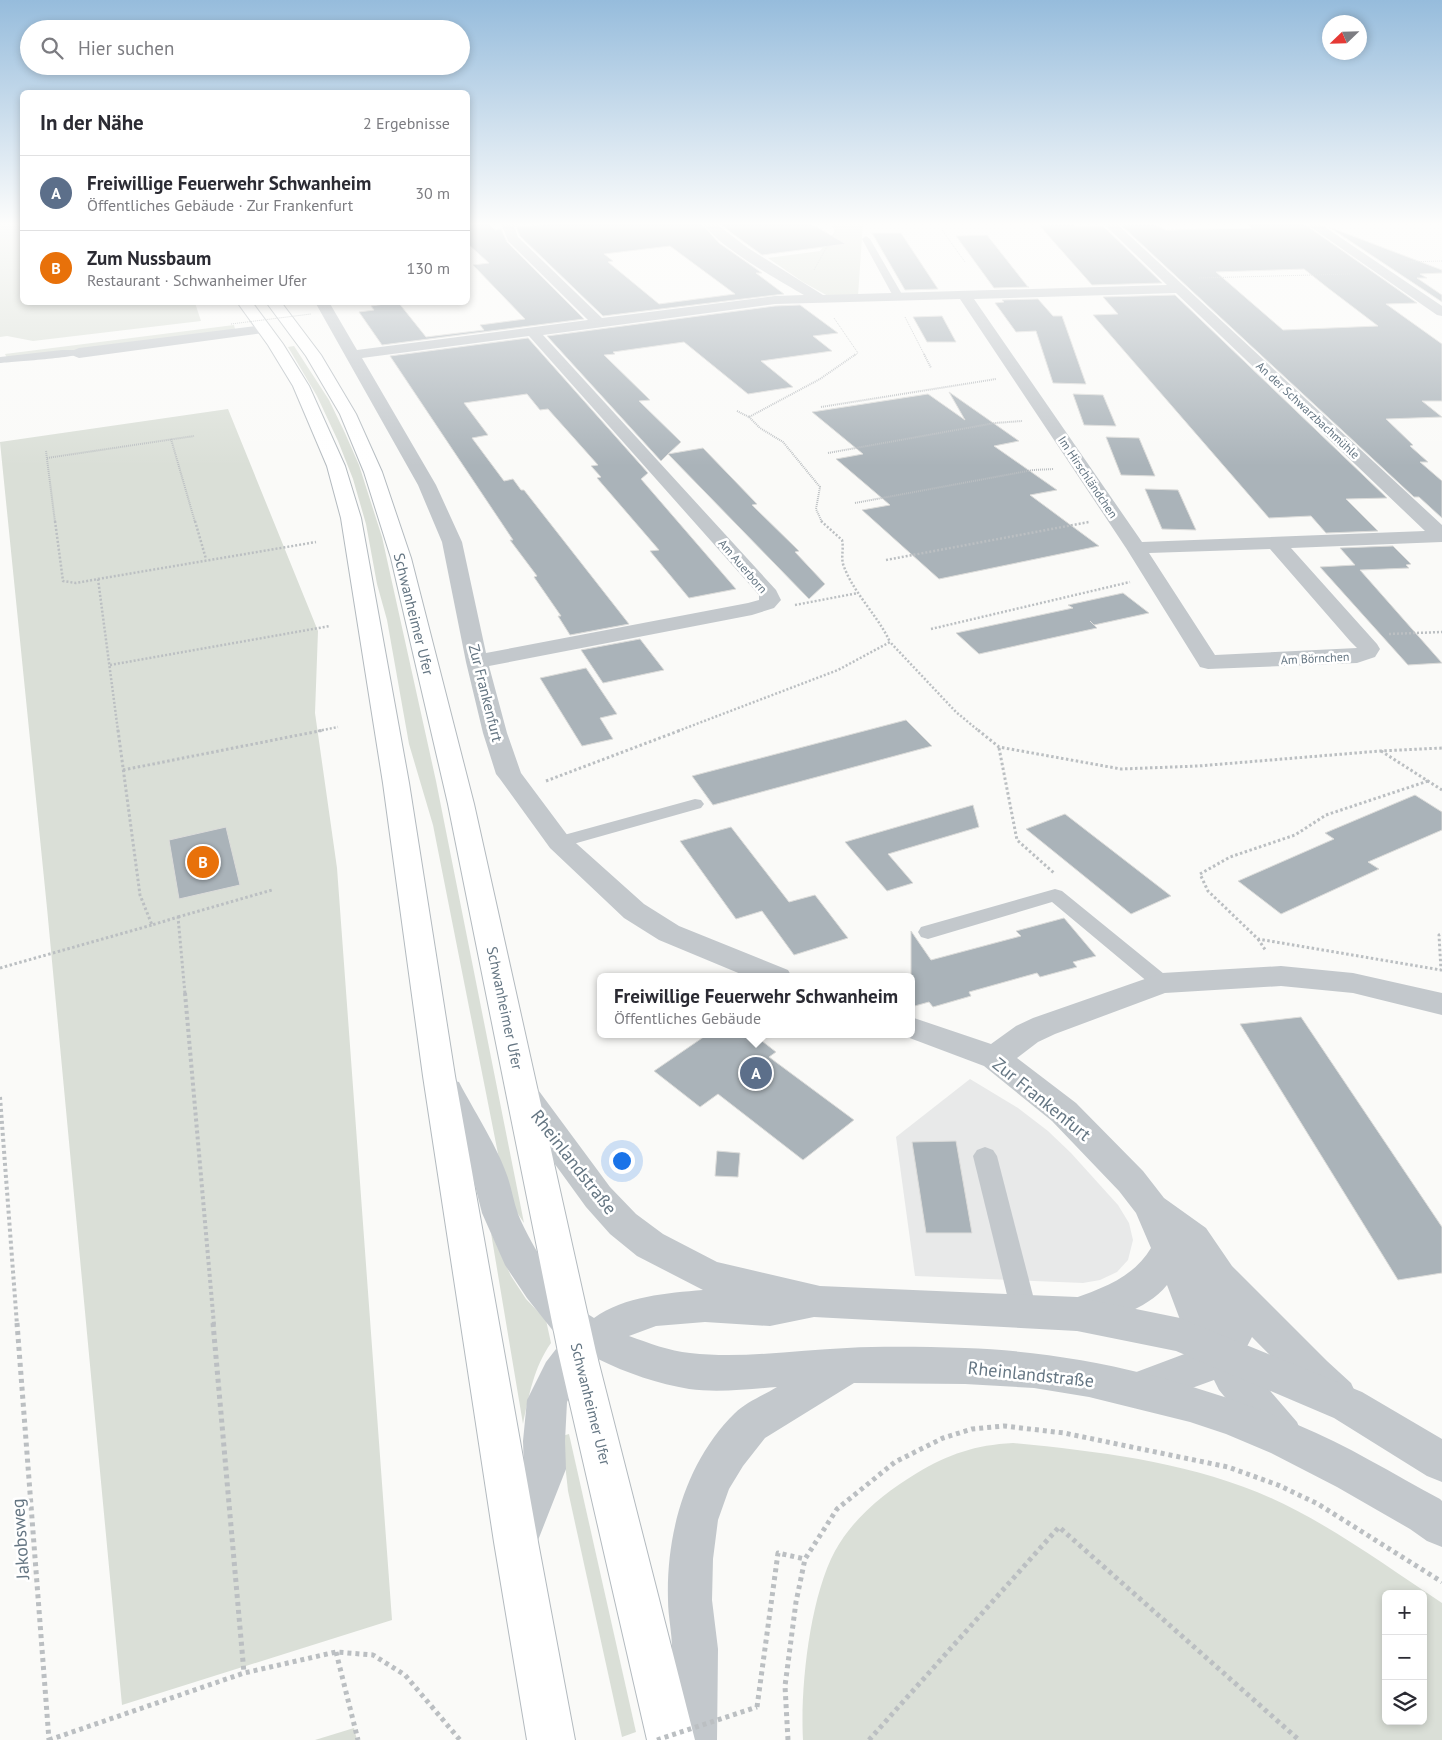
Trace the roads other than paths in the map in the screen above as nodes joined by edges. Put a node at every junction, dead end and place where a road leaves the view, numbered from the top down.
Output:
1 (580, 304) edge
2 (743, 304) edge
3 (970, 304) edge
4 (1195, 304) edge
5 (1431, 304) edge
6 (246, 305) edge
7 (275, 305) edge
8 (324, 305) edge
9 (1442, 312) edge
10 (599, 323) junction
11 (265, 329) junction
12 (532, 331) junction
13 (79, 353) joint
14 (352, 355) junction
15 (0, 360) edge
16 (1442, 536) edge
17 (1276, 542) junction
18 (1136, 548) junction
19 (477, 662) junction
20 (1208, 662) joint
21 (694, 804) dead end
22 (559, 842) junction
23 (928, 932) dead end
24 (766, 973) edge
25 (1162, 983) junction
26 (1442, 1004) edge
27 (915, 1029) edge
28 (995, 1058) junction
29 (439, 1076) junction
30 (523, 1095) junction
31 (985, 1156) dead end
32 (1150, 1205) junction
33 (1170, 1248) junction
34 (1219, 1277) junction
35 (820, 1302) junction
36 (1024, 1311) junction
37 (1077, 1314) junction
38 (581, 1338) junction
39 (1220, 1352) junction
40 (849, 1365) junction
41 (1137, 1390) junction
42 (1348, 1405) junction
43 (1285, 1439) junction
44 (1442, 1462) edge
45 (1442, 1526) edge
46 (516, 1542) junction
47 (551, 1740) edge
48 (672, 1740) edge
49 (693, 1740) edge

1 - 10 street
2 - 10 street
3 - 18 street, Im Hirschländchen
4 - 16 street, An der Schwarzbachmühle
5 - 9 street
6 - 11 main road
7 - 30 main road, Schwanheimer Ufer
8 - 14 street, Zur Frankenfurt
10 - 12 street
11 - 13 street
11 - 29 main road
12 - 14 street
12 - 19 street, Am Auerborn
13 - 15 lane
14 - 19 street, Zur Frankenfurt
16 - 17 street, An der Schwarzbachmühle
17 - 18 street, An der Schwarzbachmühle
17 - 20 street, Am Börnchen
18 - 20 street, Im Hirschländchen
19 - 22 street, Zur Frankenfurt
21 - 22 lane
22 - 24 street, Zur Frankenfurt
23 - 25 lane
25 - 26 street
25 - 28 street
27 - 28 street, Zur Frankenfurt
28 - 32 street, Zur Frankenfurt
29 - 38 street
29 - 46 main road
30 - 35 street, Rheinlandstraße
30 - 38 main road, Schwanheimer Ufer
31 - 36 lane
32 - 33 street, Zur Frankenfurt
32 - 34 street, Zur Frankenfurt
33 - 37 street
33 - 39 street, Zur Frankenfurt
34 - 39 street, Zur Frankenfurt
34 - 42 street, Zur Frankenfurt
35 - 36 street, Rheinlandstraße
35 - 38 street, Rheinlandstraße
36 - 37 street, Rheinlandstraße
37 - 39 street, Rheinlandstraße
38 - 40 street, Rheinlandstraße
38 - 46 street, Rheinlandstraße
38 - 48 main road, Schwanheimer Ufer
39 - 41 street, Zur Frankenfurt
39 - 42 street, Rheinlandstraße
39 - 43 street, Zur Frankenfurt
40 - 41 street, Rheinlandstraße
40 - 49 street
41 - 43 street, Rheinlandstraße
42 - 44 street, Rheinlandstraße
43 - 45 street, Rheinlandstraße
46 - 47 main road

